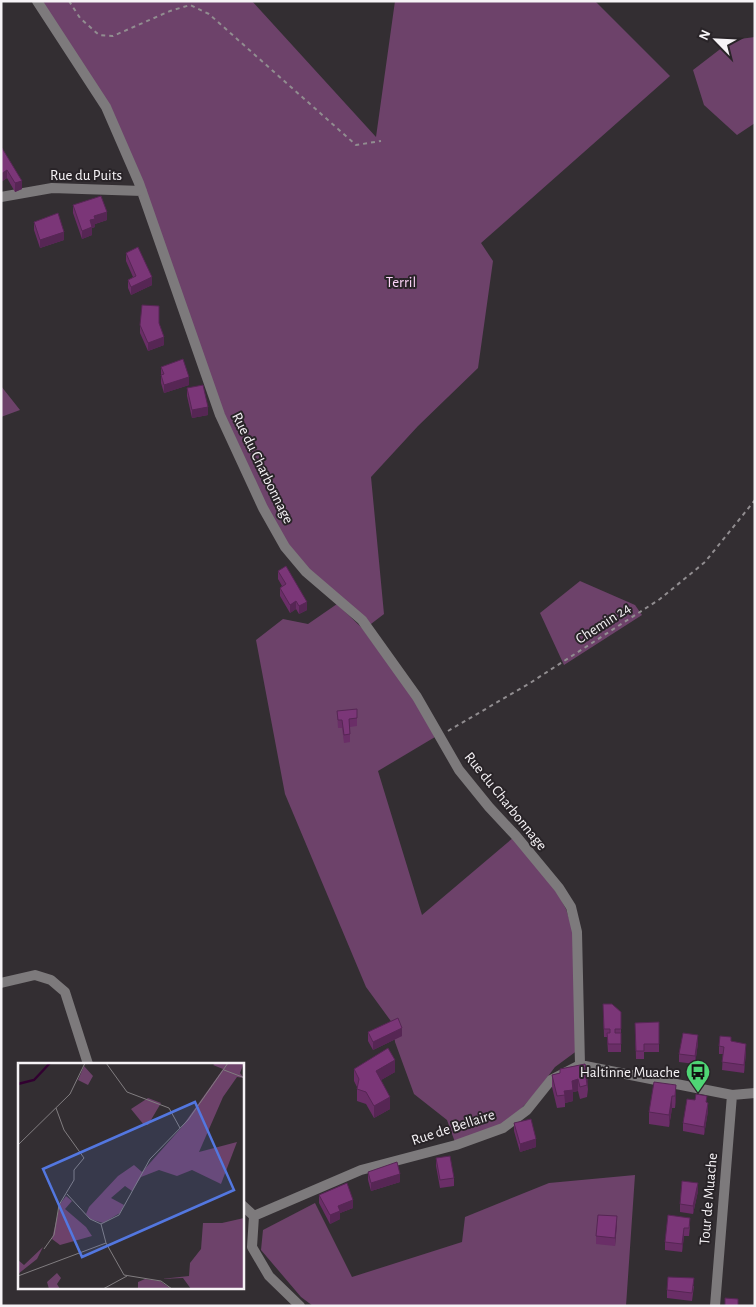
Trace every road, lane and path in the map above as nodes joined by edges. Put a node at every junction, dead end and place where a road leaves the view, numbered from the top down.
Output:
1 (37, 1) edge
2 (69, 1) edge
3 (381, 141) dead end
4 (142, 191) junction
5 (1, 197) edge
6 (755, 500) edge
7 (439, 736) junction
8 (1, 983) edge
9 (88, 1063) edge
10 (580, 1066) junction
11 (755, 1093) edge
12 (732, 1095) junction
13 (244, 1207) edge
14 (254, 1216) junction
15 (300, 1306) edge
16 (715, 1306) edge

1 - 4 street, Rue du Charbonnage
2 - 3 path
4 - 5 street, Rue du Puits
4 - 7 street, Rue du Charbonnage
6 - 7 path, Chemin 24
7 - 10 street, Rue du Charbonnage
8 - 9 street
10 - 12 street
10 - 14 street, Rue de Bellaire
11 - 12 street
12 - 16 street, Tour de Muache
13 - 14 street
14 - 15 street

